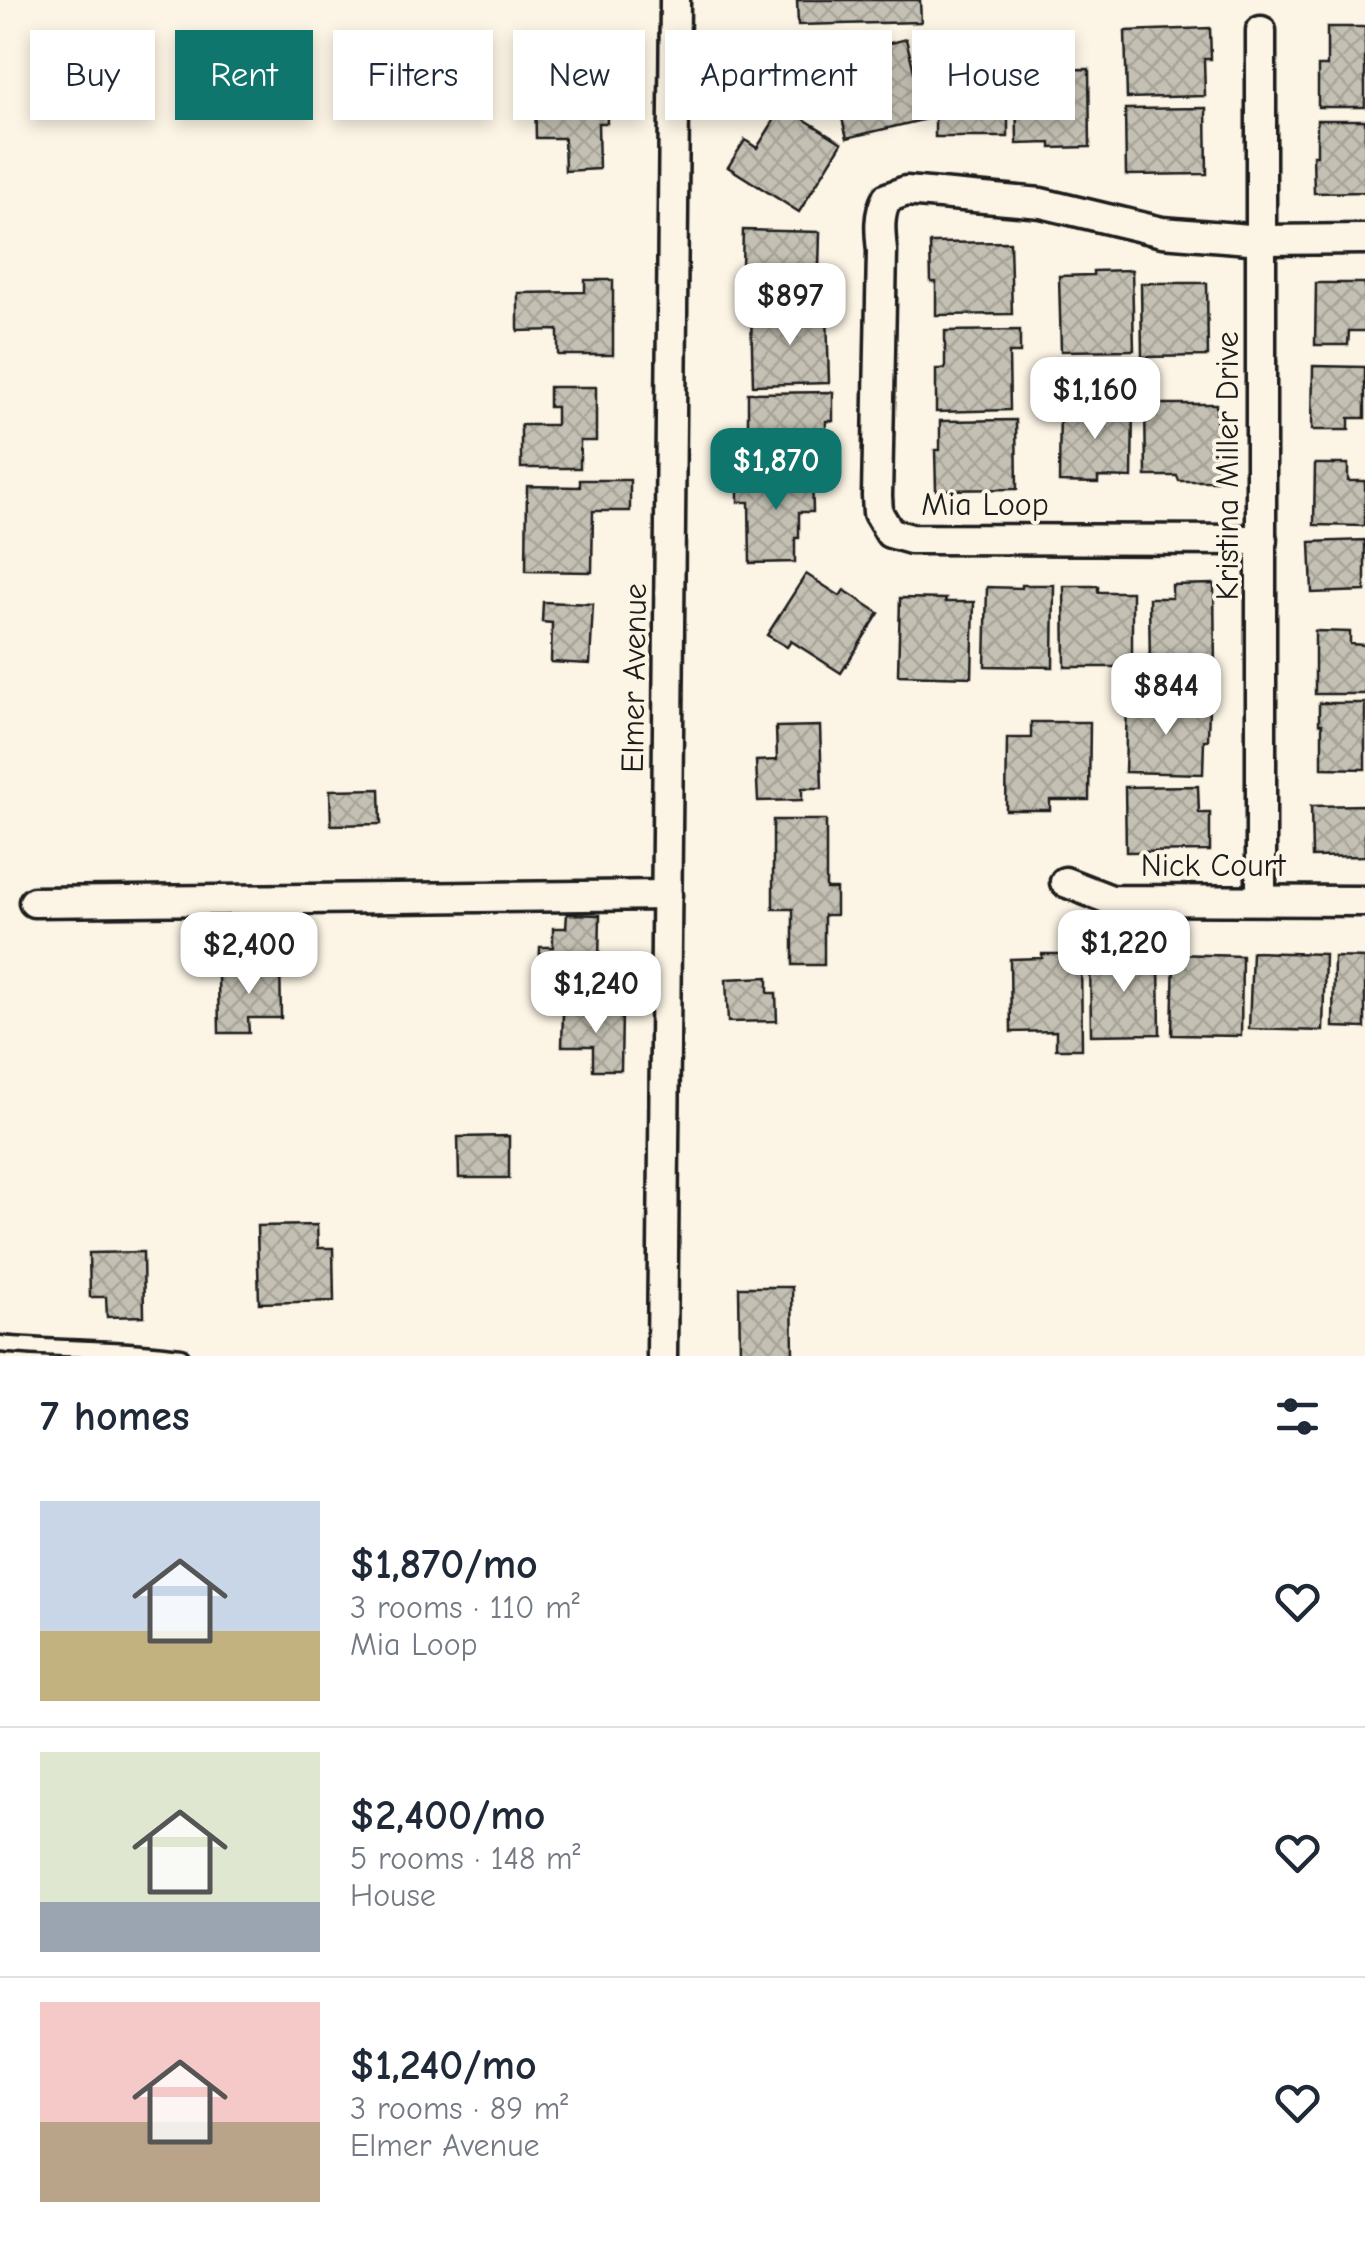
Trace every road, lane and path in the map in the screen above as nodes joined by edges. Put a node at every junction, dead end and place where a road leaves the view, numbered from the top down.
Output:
1 (675, 0) edge
2 (1261, 32) dead end
3 (1262, 240) junction
4 (1365, 240) edge
5 (1262, 540) junction
6 (1065, 882) dead end
7 (667, 896) junction
8 (1261, 900) junction
9 (1365, 900) edge
10 (34, 902) dead end
11 (0, 1344) edge
12 (181, 1356) edge
13 (662, 1356) edge

1 - 7 street, Elmer Avenue
2 - 3 street, Kristina Miller Drive
3 - 4 street
3 - 5 street, Kristina Miller Drive
3 - 5 street, Mia Loop
5 - 8 street, Kristina Miller Drive
6 - 8 street, Nick Court
7 - 10 street
7 - 13 street, Elmer Avenue
8 - 9 street, Nick Court
11 - 12 lane

